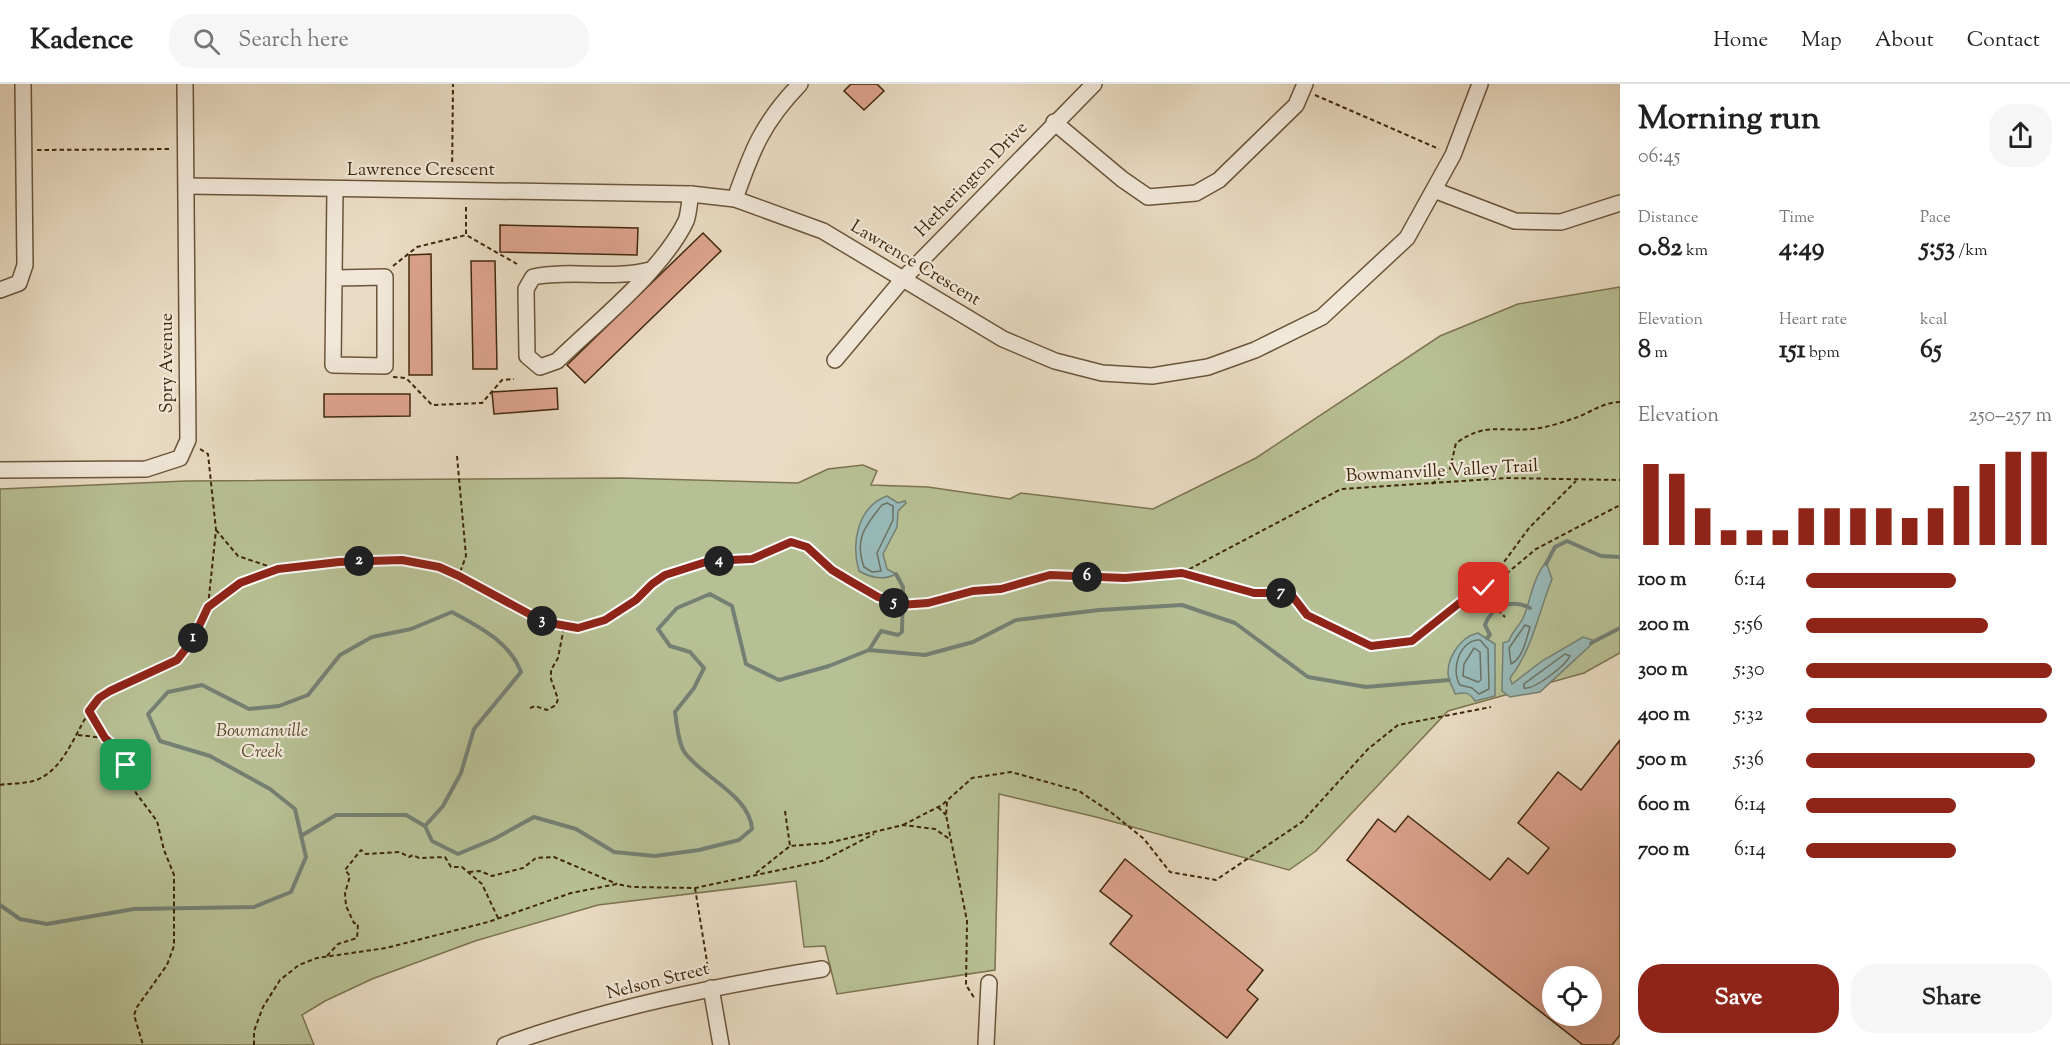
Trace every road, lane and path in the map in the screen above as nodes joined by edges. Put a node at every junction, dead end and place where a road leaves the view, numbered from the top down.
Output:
1 (23, 84) edge
2 (185, 84) edge
3 (453, 84) edge
4 (801, 84) edge
5 (1094, 84) edge
6 (1480, 84) edge
7 (1304, 87) edge
8 (1054, 123) junction
9 (187, 149) junction
10 (23, 151) junction
11 (1453, 155) junction
12 (187, 186) junction
13 (452, 189) junction
14 (335, 190) junction
15 (1434, 190) junction
16 (691, 194) junction
17 (735, 199) junction
18 (1620, 203) edge
19 (466, 207) dead end
20 (466, 235) junction
21 (517, 264) dead end
22 (392, 267) dead end
23 (650, 270) junction
24 (335, 278) junction
25 (903, 279) junction
26 (0, 290) edge
27 (835, 360) dead end
28 (393, 377) dead end
29 (514, 379) dead end
30 (1620, 402) edge
31 (188, 440) junction
32 (457, 456) dead end
33 (0, 470) edge
34 (1620, 480) edge
35 (1576, 481) junction
36 (1432, 484) junction
37 (1620, 506) edge
38 (216, 530) junction
39 (278, 569) junction
40 (1182, 573) junction
41 (459, 576) junction
42 (1481, 595) junction
43 (208, 607) junction
44 (1505, 617) dead end
45 (564, 626) junction
46 (1491, 707) dead end
47 (530, 708) dead end
48 (89, 711) junction
49 (78, 735) junction
50 (105, 738) junction
51 (0, 785) edge
52 (948, 799) junction
53 (938, 807) junction
54 (785, 811) dead end
55 (946, 815) junction
56 (903, 825) junction
57 (874, 834) junction
58 (951, 840) junction
59 (790, 846) junction
60 (467, 872) junction
61 (755, 874) junction
62 (617, 884) junction
63 (695, 888) junction
64 (498, 918) junction
65 (327, 956) junction
66 (822, 969) dead end
67 (989, 983) dead end
68 (711, 988) junction
69 (986, 1016) junction
70 (143, 1045) edge
71 (254, 1045) edge
72 (506, 1045) edge
73 (721, 1045) edge
74 (986, 1045) edge

1 - 10 street
2 - 9 street, Spry Avenue
3 - 13 path
4 - 17 street
5 - 8 street, Hetherington Drive
6 - 11 street, Lawrence Crescent
7 - 8 street
7 - 11 path
8 - 25 street, Hetherington Drive
9 - 10 path
9 - 12 street, Spry Avenue
10 - 26 street
11 - 15 street, Lawrence Crescent
12 - 14 street, Lawrence Crescent
12 - 31 street, Spry Avenue
13 - 14 street, Lawrence Crescent
13 - 16 street, Lawrence Crescent
14 - 24 street
15 - 18 street
15 - 25 street, Lawrence Crescent
16 - 17 street, Lawrence Crescent
16 - 23 street
17 - 25 street, Lawrence Crescent
19 - 20 path
20 - 21 path
20 - 22 path
23 - 23 street
24 - 24 street
25 - 27 street, Hetherington Drive
28 - 29 path
30 - 36 path
31 - 33 street
31 - 38 path
32 - 41 path
34 - 35 path, Bowmanville Valley Trail
35 - 36 path, Bowmanville Valley Trail
35 - 42 path
36 - 40 path, Bowmanville Valley Trail
37 - 42 path
38 - 39 path
38 - 43 path
39 - 41 path, Bowmanville Valley Trail
39 - 43 path, Bowmanville Valley Trail
40 - 42 path
40 - 45 path, Bowmanville Valley Trail
41 - 45 path, Bowmanville Valley Trail
42 - 44 path
43 - 48 path, Bowmanville Valley Trail
45 - 47 path
46 - 52 path
48 - 49 path, Bowmanville Valley Trail
48 - 50 path
49 - 50 path
49 - 51 path, Bowmanville Valley Trail
50 - 70 path
52 - 53 path
52 - 55 path
53 - 55 path
53 - 56 path
54 - 59 path
55 - 58 path
56 - 57 path
56 - 58 path
57 - 59 path
57 - 61 path
58 - 69 path
59 - 61 path
60 - 62 path
60 - 64 path
60 - 65 path
61 - 63 path
62 - 63 path
62 - 64 path
63 - 68 path
64 - 65 path
65 - 71 path
66 - 68 street, Nelson Street
67 - 69 street
68 - 72 street, Nelson Street
68 - 73 street
69 - 74 street

